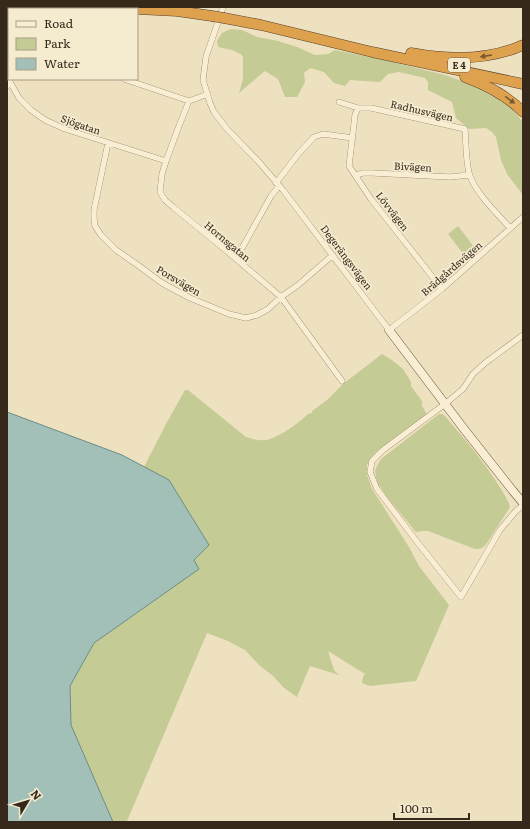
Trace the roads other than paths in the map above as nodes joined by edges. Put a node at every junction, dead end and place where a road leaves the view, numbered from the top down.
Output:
1 (43, 7) edge
2 (176, 7) edge
3 (33, 8) edge
4 (138, 9) edge
5 (219, 13) edge
6 (523, 45) edge
7 (395, 51) junction
8 (410, 60) junction
9 (127, 80) edge
10 (523, 80) edge
11 (9, 83) edge
12 (523, 84) edge
13 (208, 94) junction
14 (189, 101) junction
15 (339, 102) dead end
16 (358, 108) junction
17 (523, 112) edge
18 (353, 138) junction
19 (108, 143) junction
20 (166, 161) junction
21 (356, 175) junction
22 (469, 175) junction
23 (278, 184) junction
24 (523, 217) edge
25 (510, 228) junction
26 (333, 255) junction
27 (236, 259) junction
28 (442, 289) junction
29 (281, 297) junction
30 (389, 330) junction
31 (523, 336) edge
32 (342, 381) dead end
33 (445, 404) junction
34 (523, 504) edge

1 - 3 highway
2 - 5 highway, E 4
4 - 5 highway, E 4
5 - 7 highway, E 4
5 - 8 highway, E 4
5 - 13 street, Degerängsvägen
6 -> 7 highway, E 4
7 - 10 highway, E 4
8 - 12 highway, E 4
8 -> 17 highway, E 4
9 - 14 street
11 - 19 street, Sjögatan
13 - 14 street
13 - 23 street, Degerängsvägen
14 - 20 street, Hornsgatan
15 - 16 street, Radhusvägen
16 - 18 street
16 - 22 street, Radhusvägen
18 - 21 street, Lövvägen
18 - 23 street
19 - 20 street, Sjögatan
19 - 29 street, Porsvägen
20 - 27 street, Hornsgatan
21 - 22 street, Bivägen
21 - 28 street, Lövvägen
22 - 25 street, Radhusvägen
23 - 26 street, Degerängsvägen
23 - 27 street
24 - 25 street, Brädgårdsvägen
25 - 28 street, Brädgårdsvägen
26 - 29 street, Porsvägen
26 - 30 street, Degerängsvägen
27 - 29 street, Hornsgatan
28 - 30 street, Brädgårdsvägen
29 - 32 street, Hornsgatan
30 - 33 street, Degerängsvägen
31 - 33 street
33 - 34 street, Degerängsvägen
33 - 34 street

